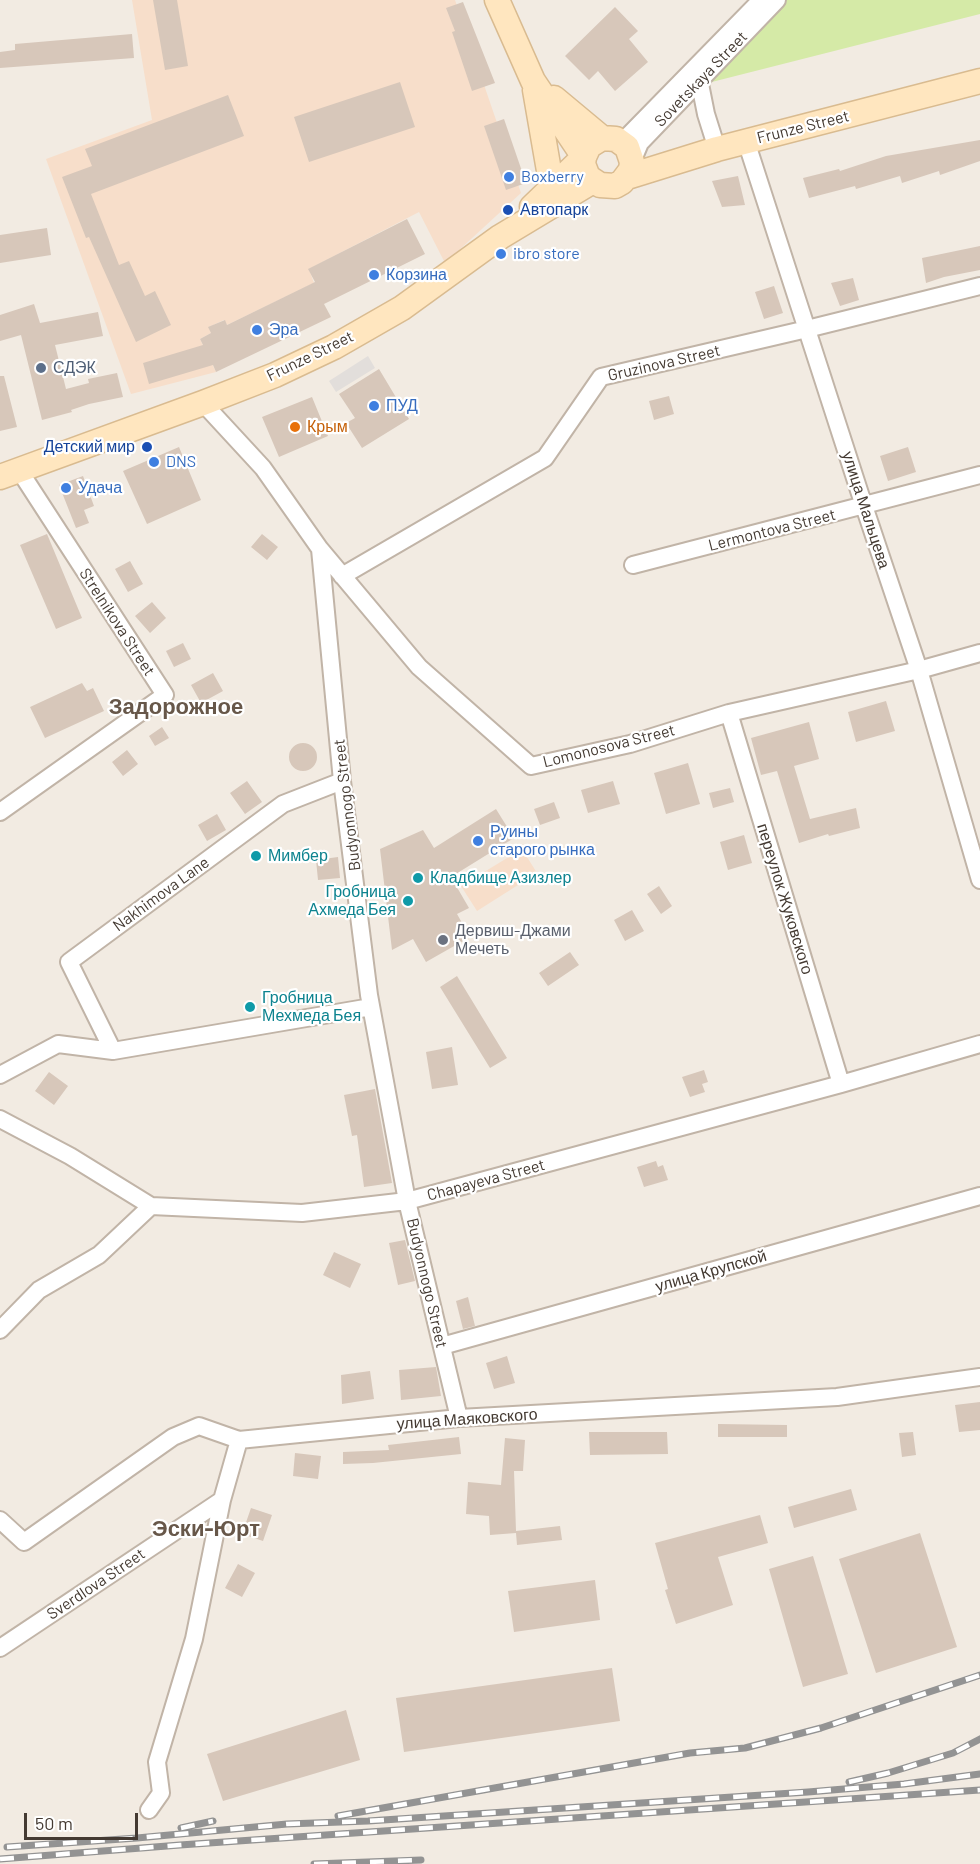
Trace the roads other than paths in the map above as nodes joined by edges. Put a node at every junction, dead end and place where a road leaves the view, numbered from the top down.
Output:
1 (497, 0) edge
2 (761, 0) edge
3 (777, 0) edge
4 (698, 73) junction
5 (533, 81) junction
6 (980, 81) edge
7 (746, 141) junction
8 (717, 149) junction
9 (623, 155) junction
10 (584, 157) junction
11 (593, 182) junction
12 (552, 188) junction
13 (500, 237) junction
14 (980, 286) edge
15 (807, 329) junction
16 (203, 403) junction
17 (10, 473) edge
18 (980, 475) edge
19 (864, 506) junction
20 (320, 549) junction
21 (633, 565) dead end
22 (342, 576) junction
23 (980, 653) edge
24 (920, 670) junction
25 (729, 713) junction
26 (342, 781) junction
27 (0, 812) edge
28 (974, 835) edge
29 (980, 880) edge
30 (371, 1007) junction
31 (980, 1044) edge
32 (113, 1051) junction
33 (0, 1075) edge
34 (841, 1084) junction
35 (0, 1119) edge
36 (980, 1196) edge
37 (407, 1201) junction
38 (151, 1206) junction
39 (0, 1330) edge
40 (442, 1346) junction
41 (980, 1377) edge
42 (459, 1418) junction
43 (238, 1440) junction
44 (222, 1500) junction
45 (0, 1520) edge
46 (0, 1648) edge
47 (149, 1810) dead end

1 - 5 main road
2 - 4 street
3 - 4 street, Sovetskaya Street
4 - 8 street
4 - 9 street, Sovetskaya Street
5 - 9 main road
5 - 10 main road
5 - 12 main road
6 - 7 main road, Frunze Street
7 - 8 main road, Frunze Street
7 - 15 street, улица Мальцева
8 - 9 main road, Frunze Street
9 - 10 main road
9 - 11 main road, Frunze Street
10 - 11 main road
10 - 12 main road
11 - 13 main road, Frunze Street
12 - 13 main road
13 - 16 main road, Frunze Street
14 - 15 street, Gruzinova Street
15 - 19 street, улица Мальцева
15 - 22 street, Gruzinova Street
16 - 17 main road, Frunze Street
16 - 20 street, Budyonnogo Street
17 - 27 street, Strelnikova Street
18 - 19 street, Lermontova Street
19 - 21 street, Lermontova Street
19 - 24 street, улица Мальцева
20 - 22 street, Lomonosova Street
20 - 26 street, Budyonnogo Street
22 - 25 street, Lomonosova Street
23 - 24 street, Lomonosova Street
24 - 25 street, Lomonosova Street
24 - 28 street, улица Мальцева
25 - 34 street, переулок Жуковского
26 - 30 street, Budyonnogo Street
26 - 32 street, Nakhimova Lane
28 - 29 street, улица Мальцева
30 - 32 street
30 - 37 street, Budyonnogo Street
31 - 34 street, Chapayeva Street
32 - 33 street
34 - 37 street, Chapayeva Street
35 - 38 street, Chapayeva Street
36 - 40 street, улица Крупской
37 - 38 street, Chapayeva Street
37 - 40 street, Budyonnogo Street
38 - 39 street
40 - 42 street, Budyonnogo Street
41 - 42 street, улица Маяковского
42 - 43 street, улица Маяковского
43 - 44 street
43 - 45 street, улица Маяковского
44 - 46 street, Sverdlova Street
44 - 47 street

